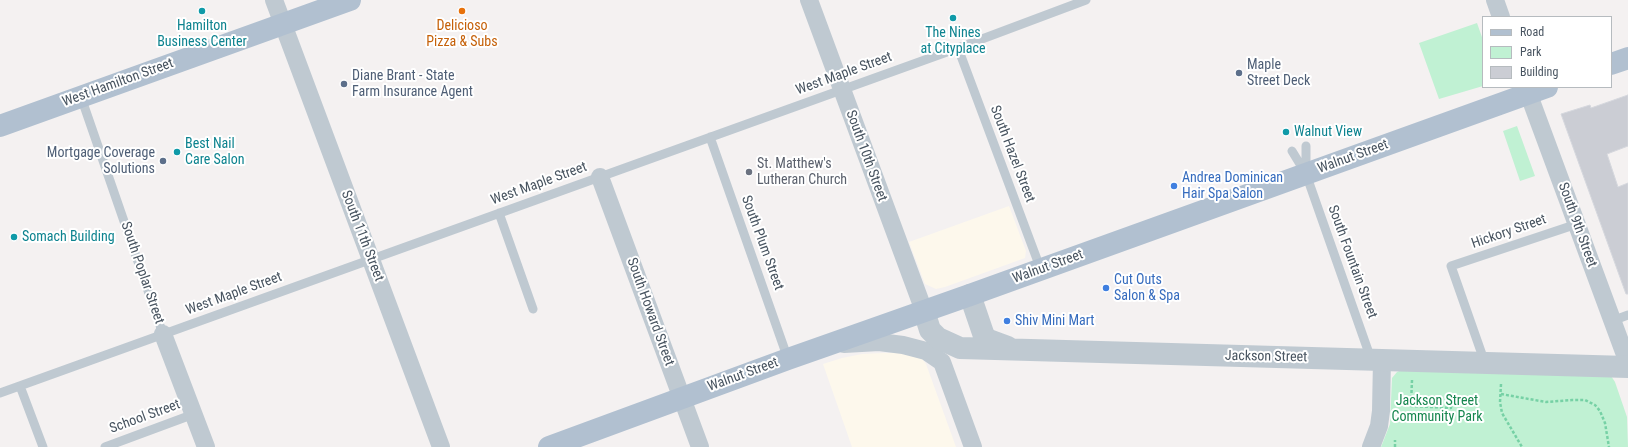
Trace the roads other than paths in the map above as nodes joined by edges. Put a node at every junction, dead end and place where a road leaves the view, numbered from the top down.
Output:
1 (274, 0) edge
2 (350, 0) edge
3 (809, 0) edge
4 (1086, 0) edge
5 (1494, 0) edge
6 (1501, 16) edge
7 (282, 24) junction
8 (958, 48) junction
9 (1628, 58) edge
10 (1612, 64) edge
11 (1534, 89) edge
12 (842, 90) junction
13 (81, 97) junction
14 (0, 126) edge
15 (710, 137) junction
16 (1306, 146) dead end
17 (1292, 151) dead end
18 (1306, 174) junction
19 (600, 177) junction
20 (499, 213) junction
21 (1576, 224) junction
22 (371, 259) junction
23 (1041, 270) junction
24 (970, 295) junction
25 (533, 308) dead end
26 (924, 311) junction
27 (1620, 318) edge
28 (163, 334) junction
29 (829, 344) junction
30 (960, 348) junction
31 (1019, 350) junction
32 (788, 359) junction
33 (1377, 359) junction
34 (942, 362) junction
35 (1485, 363) junction
36 (1628, 364) edge
37 (1628, 367) edge
38 (20, 386) junction
39 (0, 393) edge
40 (682, 397) junction
41 (194, 414) junction
42 (43, 447) edge
43 (105, 447) edge
44 (206, 447) edge
45 (441, 447) edge
46 (549, 447) edge
47 (700, 447) edge
48 (973, 447) edge
49 (1371, 447) edge

1 - 7 street, South 11th Street
2 - 7 main road, West Hamilton Street
3 - 12 street, South 10th Street
4 - 8 lane, West Maple Street
5 - 6 street
7 - 13 main road, West Hamilton Street
7 - 22 street, South 11th Street
8 - 12 lane, West Maple Street
8 - 23 lane, South Hazel Street
9 - 10 main road
11 - 18 main road, Walnut Street
11 - 21 street, South 9th Street
12 - 15 lane, West Maple Street
12 - 26 street, South 10th Street
13 - 14 main road, West Hamilton Street
13 - 28 lane, South Poplar Street
15 - 19 lane, West Maple Street
15 - 32 lane, South Plum Street
16 - 18 lane
17 - 18 lane
18 - 23 main road, Walnut Street
18 - 33 lane, South Fountain Street
19 - 20 lane, West Maple Street
19 - 40 street, South Howard Street
20 - 22 lane, West Maple Street
20 - 25 lane
21 - 27 street, South 9th Street
21 - 35 lane, Hickory Street
22 - 28 lane, West Maple Street
22 - 45 street, South 11th Street
23 - 24 main road, Walnut Street
24 - 26 main road, Walnut Street
24 - 31 street
26 - 29 main road, Walnut Street
26 - 30 street, Jackson Street
27 - 36 street, South 9th Street
28 - 38 lane, West Maple Street
28 - 41 street, South Poplar Street
29 - 32 main road, Walnut Street
29 - 34 street
30 - 31 street, Jackson Street
30 - 34 street
31 - 33 street, Jackson Street
32 - 40 main road, Walnut Street
33 - 35 street, Jackson Street
33 - 49 street
34 - 48 street
35 - 37 street, Jackson Street
38 - 39 lane, West Maple Street
38 - 42 lane
40 - 46 main road, Walnut Street
40 - 47 street, South Howard Street
41 - 43 lane, School Street
41 - 44 street, South Poplar Street

